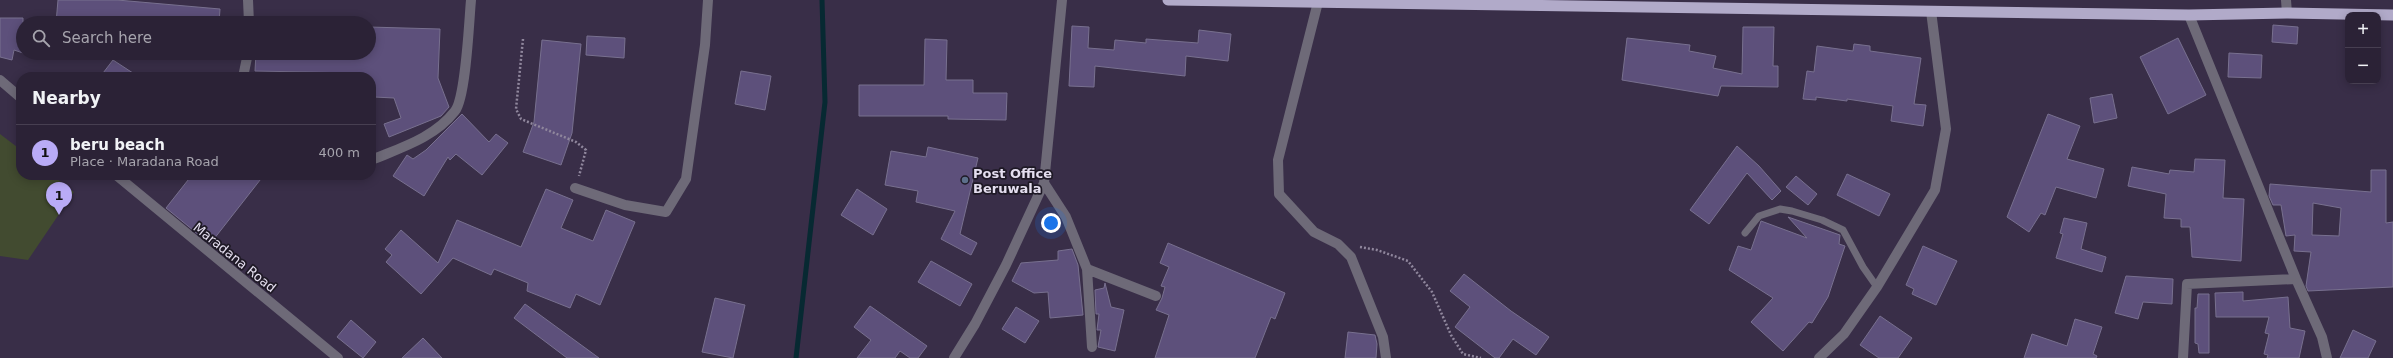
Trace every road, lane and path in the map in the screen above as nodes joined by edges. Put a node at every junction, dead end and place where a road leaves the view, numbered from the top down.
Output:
1 (248, 0) edge
2 (471, 0) edge
3 (708, 0) edge
4 (1062, 0) edge
5 (1168, 0) edge
6 (2286, 0) edge
7 (1318, 2) junction
8 (1931, 11) junction
9 (2287, 13) junction
10 (2189, 15) junction
11 (2393, 15) edge
12 (249, 16) edge
13 (523, 39) dead end
14 (247, 60) edge
15 (244, 72) edge
16 (0, 80) edge
17 (16, 94) edge
18 (376, 158) edge
19 (122, 180) edge
20 (1044, 183) junction
21 (575, 188) joint
22 (1745, 233) dead end
23 (1338, 244) junction
24 (1087, 269) junction
25 (2296, 279) junction
26 (1877, 287) junction
27 (1156, 296) dead end
28 (1092, 347) dead end
29 (338, 358) edge
30 (954, 358) edge
31 (1386, 358) edge
32 (1481, 358) edge
33 (1819, 358) edge
34 (2183, 358) edge
35 (2327, 358) edge

1 - 12 street
2 - 18 street
3 - 21 street
4 - 20 street
5 - 7 highway
6 - 9 street
7 - 8 highway
7 - 23 street
8 - 10 highway
8 - 26 street
9 - 10 highway
9 - 11 highway
10 - 25 street
13 - 21 path
14 - 15 street
16 - 17 street
19 - 29 street, Maradana Road
20 - 24 street
20 - 30 street
22 - 26 lane
23 - 31 street
23 - 32 path
24 - 27 street
24 - 28 street
25 - 34 street
25 - 35 street
26 - 33 street

